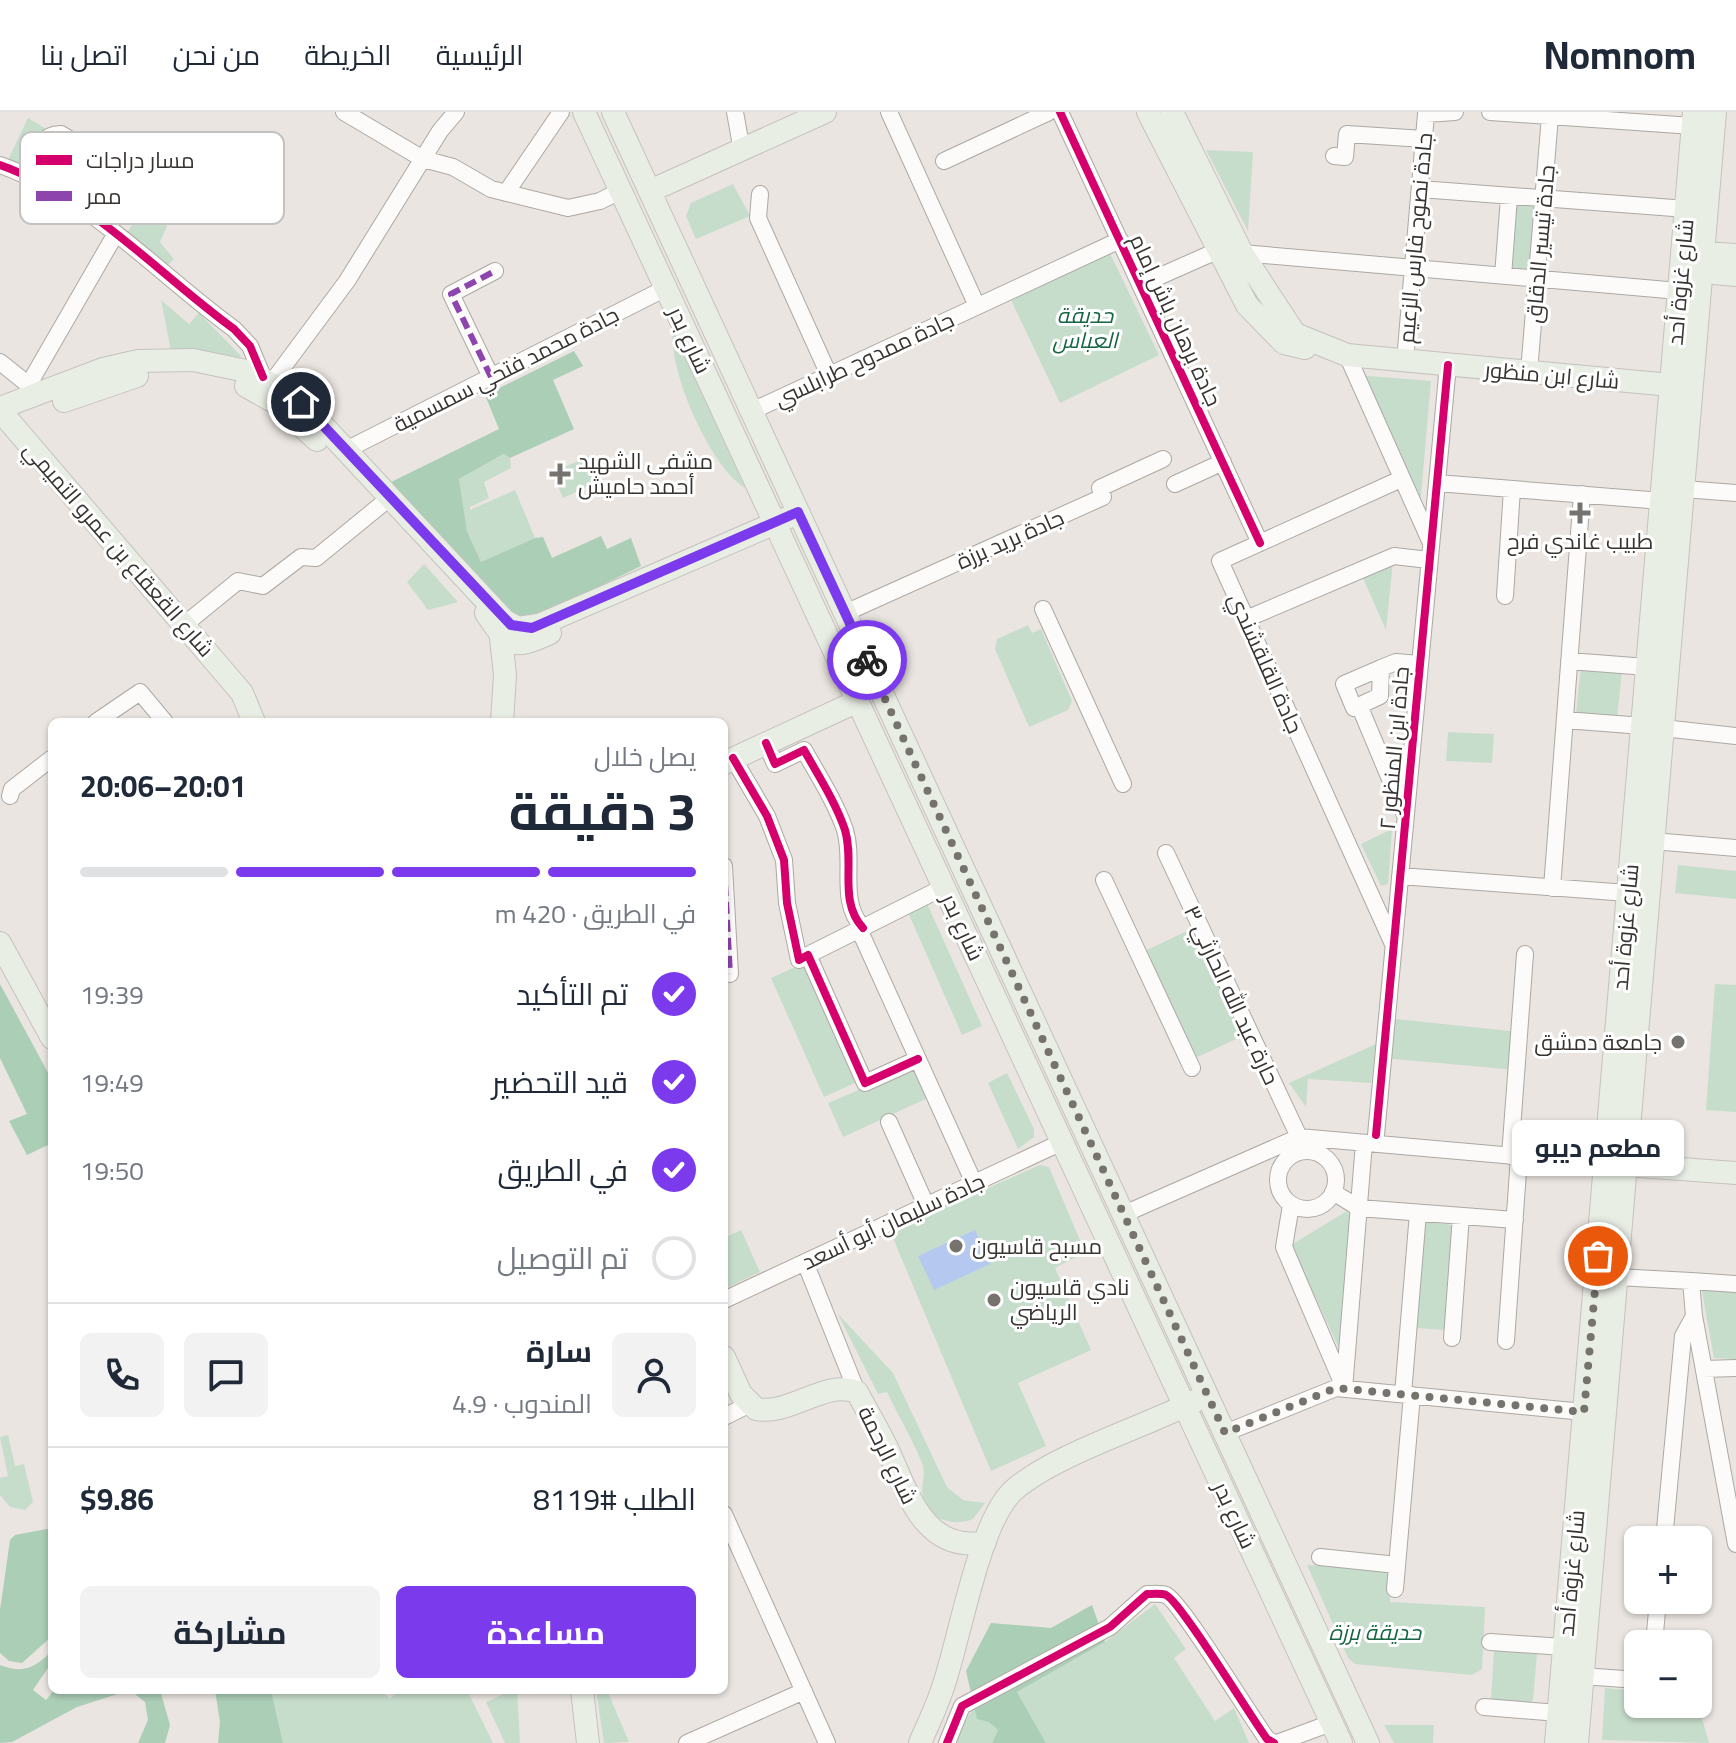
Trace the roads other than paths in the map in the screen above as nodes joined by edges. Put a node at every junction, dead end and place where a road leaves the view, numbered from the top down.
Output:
1 (344, 112) edge
2 (456, 112) edge
3 (561, 112) edge
4 (584, 112) edge
5 (613, 112) edge
6 (735, 112) edge
7 (825, 112) edge
8 (889, 112) edge
9 (1049, 112) edge
10 (1060, 112) edge
11 (1148, 112) edge
12 (1172, 112) edge
13 (1455, 112) edge
14 (1490, 112) edge
15 (1715, 112) edge
16 (1550, 116) junction
17 (1694, 119) edge
18 (1424, 139) junction
19 (742, 151) junction
20 (1334, 156) dead end
21 (423, 159) junction
22 (944, 161) dead end
23 (0, 165) edge
24 (20, 172) edge
25 (1420, 189) junction
26 (620, 191) junction
27 (650, 191) junction
28 (506, 193) junction
29 (760, 194) dead end
30 (1509, 197) junction
31 (1543, 200) junction
32 (1687, 209) junction
33 (102, 224) edge
34 (115, 235) junction
35 (1120, 240) junction
36 (1219, 250) junction
37 (1242, 253) junction
38 (1736, 255) edge
39 (1690, 267) junction
40 (1413, 268) junction
41 (495, 271) dead end
42 (1736, 275) edge
43 (1503, 276) junction
44 (1537, 278) junction
45 (1140, 285) junction
46 (666, 288) junction
47 (977, 306) junction
48 (1342, 353) junction
49 (1405, 361) junction
50 (0, 362) edge
51 (1448, 365) junction
52 (1529, 372) junction
53 (829, 375) junction
54 (491, 377) junction
55 (267, 380) junction
56 (1671, 385) junction
57 (34, 389) junction
58 (752, 411) junction
59 (4, 415) edge
60 (346, 450) junction
61 (1163, 459) dead end
62 (1223, 462) junction
63 (1401, 479) junction
64 (1437, 483) junction
65 (1175, 484) dead end
66 (1512, 489) junction
67 (1683, 489) junction
68 (1736, 493) edge
69 (1582, 494) junction
70 (1662, 501) junction
71 (382, 504) junction
72 (798, 512) junction
73 (767, 527) junction
74 (1260, 543) junction
75 (1431, 543) junction
76 (1429, 560) junction
77 (1505, 596) dead end
78 (1043, 609) dead end
79 (845, 613) junction
80 (1246, 619) junction
81 (184, 625) junction
82 (516, 634) junction
83 (1569, 661) junction
84 (1419, 664) junction
85 (1647, 667) junction
86 (1381, 668) junction
87 (858, 701) junction
88 (1359, 705) junction
89 (102, 718) edge
90 (162, 718) edge
91 (252, 718) edge
92 (502, 718) edge
93 (511, 718) edge
94 (1565, 720) junction
95 (1653, 727) junction
96 (1736, 736) edge
97 (766, 743) junction
98 (1380, 754) junction
99 (1411, 755) junction
100 (729, 760) edge
101 (48, 761) edge
102 (1123, 784) dead end
103 (10, 796) dead end
104 (1405, 816) junction
105 (1653, 841) junction
106 (1736, 848) edge
107 (1166, 853) dead end
108 (1400, 876) junction
109 (1104, 880) dead end
110 (944, 887) junction
111 (1552, 888) junction
112 (1628, 893) junction
113 (861, 928) junction
114 (728, 938) edge
115 (0, 943) edge
116 (1394, 945) junction
117 (1525, 954) dead end
118 (808, 955) junction
119 (730, 974) dead end
120 (48, 1031) edge
121 (918, 1059) junction
122 (1192, 1068) dead end
123 (889, 1122) dead end
124 (1370, 1139) junction
125 (1062, 1142) junction
126 (1299, 1144) junction
127 (1514, 1156) junction
128 (1616, 1164) junction
129 (1736, 1173) edge
130 (974, 1183) junction
131 (1333, 1192) junction
132 (926, 1205) junction
133 (1291, 1205) junction
134 (1359, 1208) junction
135 (1418, 1213) junction
136 (1124, 1214) junction
137 (1461, 1216) junction
138 (1515, 1220) junction
139 (805, 1262) junction
140 (1616, 1277) junction
141 (1691, 1281) junction
142 (1736, 1284) edge
143 (728, 1298) edge
144 (1694, 1316) junction
145 (1452, 1338) dead end
146 (1506, 1341) dead end
147 (728, 1365) edge
148 (1736, 1368) edge
149 (1704, 1369) junction
150 (1344, 1389) junction
151 (857, 1392) junction
152 (1207, 1395) junction
153 (1408, 1395) junction
154 (748, 1405) junction
155 (1185, 1406) junction
156 (1584, 1412) junction
157 (728, 1415) edge
158 (1225, 1433) junction
159 (1730, 1481) edge
160 (728, 1523) edge
161 (1665, 1526) edge
162 (985, 1542) junction
163 (1736, 1544) edge
164 (1320, 1557) dead end
165 (1397, 1565) junction
166 (1395, 1589) dead end
167 (1490, 1642) dead end
168 (1564, 1647) junction
169 (1582, 1676) junction
170 (1624, 1679) edge
171 (804, 1691) junction
172 (582, 1694) edge
173 (1484, 1707) dead end
174 (1559, 1713) junction
175 (1336, 1733) edge
176 (588, 1743) edge
177 (687, 1743) edge
178 (827, 1743) edge
179 (920, 1743) edge
180 (947, 1743) edge
181 (1276, 1743) edge
182 (1368, 1743) edge
183 (1556, 1743) edge
184 (1577, 1743) edge

1 - 21 street
2 - 21 street
3 - 28 street
4 - 26 main road, شارع بدر
5 - 27 main road, شارع بدر
6 - 19 street
7 - 19 main road
8 - 47 street
9 - 22 street
10 - 35 street, جادة برهان باش إمام
11 - 36 main road, شارع ابن منظور
12 - 37 main road, شارع ابن منظور
13 - 18 street, جادة نصوح فارس الزعيم
14 - 16 street
15 - 39 main road, شارع غزوة أحد
16 - 17 street
16 - 31 street, جادة تيسير الدقاق
17 - 32 main road, شارع غزوة أحد
18 - 20 street
18 - 25 street, جادة نصوح فارس الزعيم
19 - 27 main road
21 - 28 street
21 - 55 street
23 - 24 street
25 - 30 street
25 - 40 street, جادة نصوح فارس الزعيم
26 - 28 street
26 - 46 main road, شارع بدر
27 - 58 main road, شارع بدر
29 - 53 street
30 - 31 street
30 - 43 street
31 - 32 street
31 - 44 street, جادة تيسير الدقاق
32 - 39 main road, شارع غزوة أحد
33 - 34 street
34 - 55 street
34 - 57 street
35 - 45 street, جادة برهان باش إمام
35 - 47 street, جادة ممدوح طرابلسي
36 - 45 street
36 - 48 main road, شارع ابن منظور
37 - 40 street
37 - 48 main road, شارع ابن منظور
38 - 39 main road
39 - 42 main road
39 - 44 street
39 - 56 main road, شارع غزوة أحد
39 - 67 main road, شارع غزوة أحد
40 - 43 street
40 - 49 street, جادة نصوح فارس الزعيم
41 - 54 street
43 - 44 street
44 - 52 street, جادة تيسير الدقاق
45 - 62 street, جادة برهان باش إمام
46 - 54 street, جادة محمد فتحي سمسمية
46 - 73 main road, شارع بدر
47 - 53 street, جادة ممدوح طرابلسي
48 - 49 main road, شارع ابن منظور
48 - 63 street
49 - 51 main road, شارع ابن منظور
50 - 57 street
51 - 52 main road, شارع ابن منظور
51 - 64 street, جادة ابن المنظور ٢
52 - 56 main road, شارع ابن منظور
53 - 58 street, جادة ممدوح طرابلسي
54 - 60 street, جادة محمد فتحي سمسمية
55 - 57 main road
55 - 60 main road
56 - 70 main road, شارع غزوة أحد
57 - 59 main road
58 - 72 main road, شارع بدر
59 - 71 main road, شارع القعقاع بن عمرو التميمي
59 - 81 main road, شارع القعقاع بن عمرو التميمي
60 - 82 main road
61 - 79 street, جادة بريد برزة
62 - 65 street
62 - 74 street, جادة برهان باش إمام
63 - 74 street, جادة القلقشندي
63 - 75 street
64 - 66 street
64 - 75 street, جادة ابن المنظور ٢
66 - 69 street
66 - 77 street
67 - 68 street
67 - 95 main road, شارع غزوة أحد
69 - 70 street
69 - 83 street
70 - 85 main road, شارع غزوة أحد
71 - 81 street
71 - 82 main road, شارع القعقاع بن عمرو التميمي
72 - 73 main road
72 - 79 main road, شارع بدر
73 - 82 main road
73 - 87 main road, شارع بدر
74 - 80 street, جادة القلقشندي
75 - 76 street, جادة ابن المنظور ٢
76 - 80 street
76 - 84 street, جادة ابن المنظور ٢
78 - 102 street
79 - 136 main road, شارع بدر
80 - 116 street, جادة القلقشندي
81 - 91 main road, شارع القعقاع بن عمرو التميمي
82 - 92 main road
82 - 93 main road
83 - 85 street
83 - 94 street
84 - 86 street
84 - 99 street, جادة ابن المنظور ٢
85 - 95 main road, شارع غزوة أحد
86 - 88 street
86 - 88 street
87 - 97 main road
87 - 110 main road, شارع بدر
88 - 98 street
89 - 90 street
94 - 95 street
94 - 111 street
95 - 96 street
95 - 105 main road, شارع غزوة أحد
95 - 112 main road, شارع غزوة أحد
97 - 100 main road
97 - 113 street
98 - 99 street
98 - 104 street
99 - 104 street, جادة ابن المنظور ٢
100 - 118 street
101 - 103 street
104 - 108 street, جادة ابن المنظور ٢
105 - 106 street
105 - 128 main road, شارع غزوة أحد
107 - 126 street, حارة عبد الله الحارثي ٣
108 - 111 street
108 - 116 street, جادة ابن المنظور ٢
109 - 122 street
110 - 113 street
110 - 125 main road, شارع بدر
111 - 112 street
112 - 128 main road, شارع غزوة أحد
113 - 118 street
113 - 121 street
114 - 119 street
115 - 120 main road
116 - 124 street, جادة ابن المنظور ٢
117 - 127 street
118 - 121 street
121 - 130 street
123 - 132 street
124 - 126 street
124 - 127 street
124 - 134 street, جادة ابن المنظور ٢
125 - 130 street, جادة سليمان أبو أسعد
125 - 155 main road, شارع بدر
126 - 131 street
126 - 133 street
126 - 136 street
127 - 128 street
127 - 138 street
128 - 129 main road
128 - 140 main road, شارع غزوة أحد
128 - 156 main road, شارع غزوة أحد
130 - 132 street, جادة سليمان أبو أسعد
131 - 133 street
131 - 134 street
132 - 139 street, جادة سليمان أبو أسعد
133 - 150 street
134 - 135 street
134 - 150 street, جادة ابن المنظور ٢
135 - 137 street
135 - 153 street
136 - 152 main road, شارع بدر
137 - 138 street
137 - 145 street
138 - 146 street
139 - 143 street, جادة سليمان أبو أسعد
139 - 151 street
140 - 141 street
140 - 169 main road, شارع غزوة أحد
141 - 142 street
141 - 144 street
144 - 149 street
144 - 161 street
147 - 154 main road
148 - 149 street
149 - 159 street
150 - 153 street
150 - 158 street
151 - 154 main road, شارع الرحمة
151 - 162 main road, شارع الرحمة
152 - 155 main road
152 - 158 main road, شارع بدر
153 - 156 street
153 - 165 street
154 - 157 street
155 - 162 main road
155 - 175 main road, شارع بدر
156 - 168 main road, شارع غزوة أحد
158 - 182 main road, شارع بدر
159 - 163 street
160 - 171 street
162 - 179 main road
164 - 165 street
165 - 166 street
167 - 168 street
168 - 174 main road, شارع غزوة أحد
169 - 170 street
169 - 184 main road, شارع غزوة أحد
171 - 177 street
171 - 178 street
172 - 176 main road
173 - 174 street
174 - 183 main road, شارع غزوة أحد
175 - 181 street
180 - 181 street

